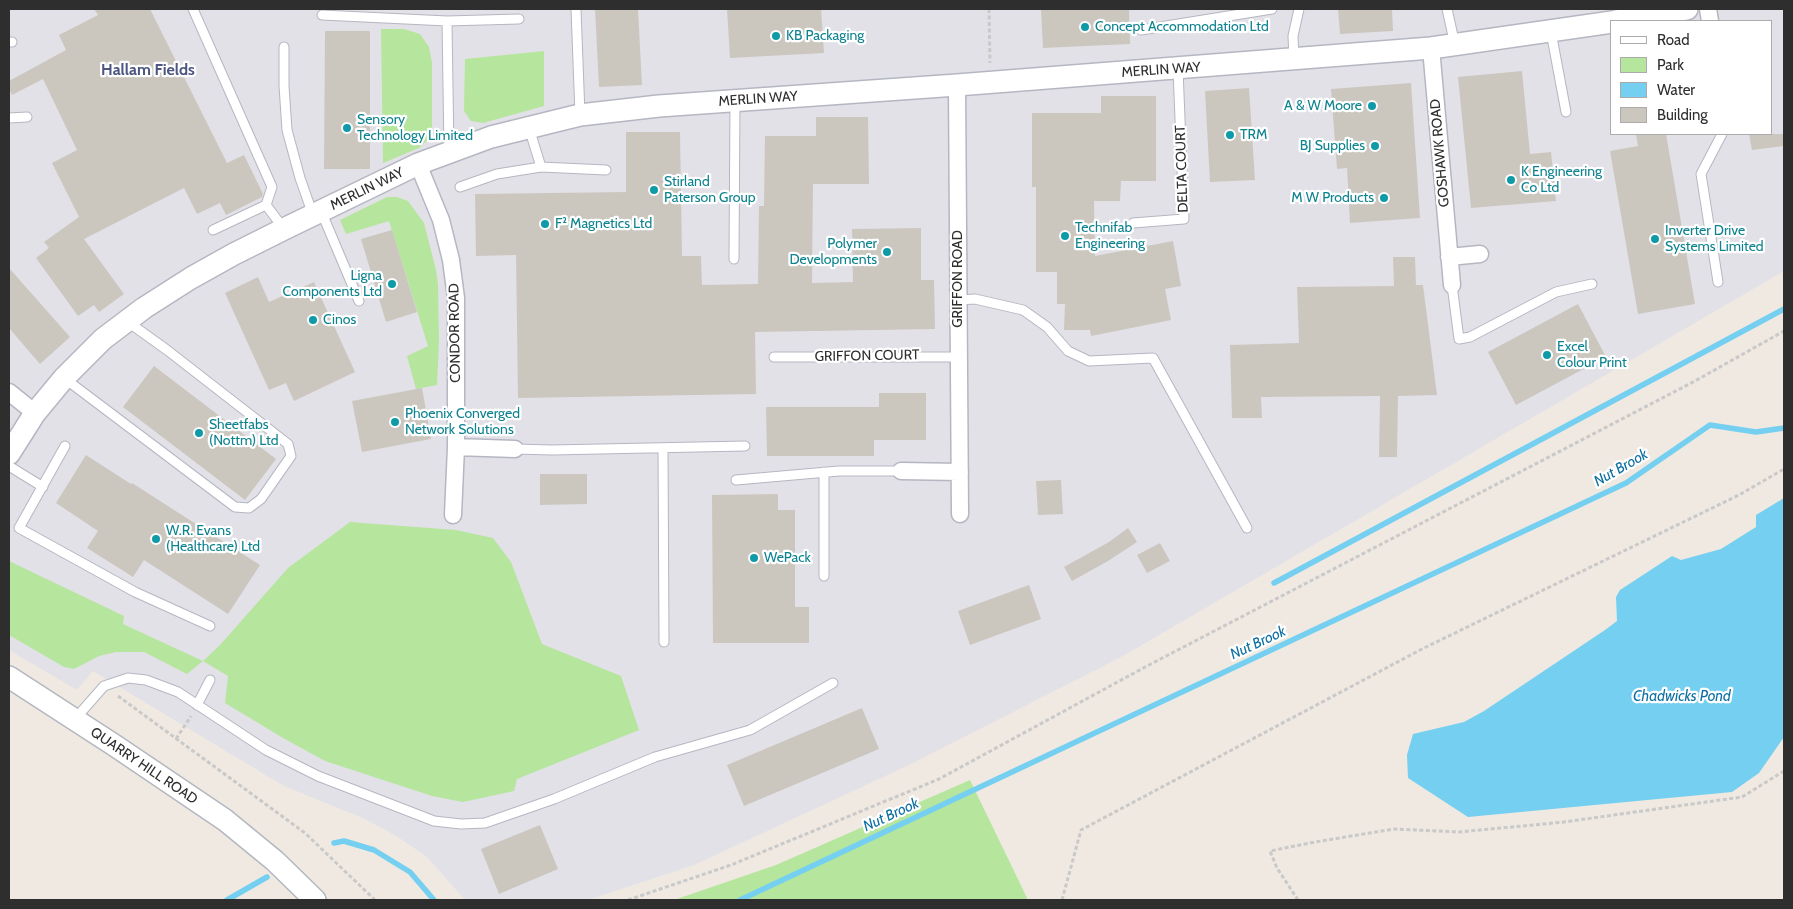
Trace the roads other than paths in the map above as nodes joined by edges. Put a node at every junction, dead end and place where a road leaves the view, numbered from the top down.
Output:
1 (193, 9) edge
2 (576, 9) edge
3 (1272, 9) edge
4 (1298, 9) edge
5 (1446, 9) edge
6 (1687, 9) edge
7 (322, 15) dead end
8 (519, 19) dead end
9 (1610, 20) edge
10 (1611, 20) edge
11 (447, 21) junction
12 (1141, 30) dead end
13 (1551, 32) junction
14 (1455, 45) junction
15 (284, 47) dead end
16 (1431, 48) junction
17 (1294, 60) junction
18 (1178, 68) junction
19 (957, 85) junction
20 (735, 100) junction
21 (1566, 112) dead end
22 (580, 115) junction
23 (27, 117) dead end
24 (9, 118) edge
25 (529, 128) junction
26 (1721, 135) edge
27 (449, 153) junction
28 (418, 164) junction
29 (541, 167) junction
30 (606, 170) dead end
31 (460, 187) dead end
32 (266, 205) junction
33 (317, 214) junction
34 (1134, 223) dead end
35 (284, 229) junction
36 (213, 230) dead end
37 (1480, 254) dead end
38 (1449, 258) junction
39 (734, 259) dead end
40 (1718, 282) dead end
41 (1592, 284) dead end
42 (1452, 285) joint
43 (358, 300) dead end
44 (959, 300) junction
45 (126, 320) junction
46 (774, 357) dead end
47 (959, 357) junction
48 (64, 378) junction
49 (9, 392) edge
50 (35, 413) junction
51 (65, 446) dead end
52 (746, 446) dead end
53 (456, 447) junction
54 (663, 448) junction
55 (515, 449) joint
56 (9, 454) edge
57 (9, 466) edge
58 (901, 471) joint
59 (824, 472) junction
60 (960, 472) junction
61 (736, 480) dead end
62 (43, 486) junction
63 (960, 514) dead end
64 (453, 515) dead end
65 (1247, 528) dead end
66 (824, 576) dead end
67 (210, 626) dead end
68 (664, 642) dead end
69 (9, 677) edge
70 (210, 680) dead end
71 (833, 683) dead end
72 (197, 705) junction
73 (75, 720) junction
74 (315, 900) edge

1 - 32 lane
2 - 22 lane
3 - 12 lane
4 - 17 lane
5 - 14 lane
6 - 10 street, MERLIN WAY
7 - 11 lane
8 - 11 lane
9 - 13 street, MERLIN WAY
11 - 27 lane
13 - 14 street, MERLIN WAY
13 - 21 lane
14 - 16 street, MERLIN WAY
15 - 33 lane
16 - 17 street, MERLIN WAY
16 - 38 street, GOSHAWK ROAD
17 - 18 street, MERLIN WAY
18 - 19 street, MERLIN WAY
18 - 34 lane, DELTA COURT
19 - 20 street, MERLIN WAY
19 - 44 street, GRIFFON ROAD
20 - 22 street, MERLIN WAY
20 - 39 lane
22 - 25 street, MERLIN WAY
23 - 24 lane
25 - 27 street, MERLIN WAY
25 - 29 lane
26 - 40 lane
27 - 28 street, MERLIN WAY
28 - 33 street, MERLIN WAY
28 - 53 street, CONDOR ROAD
29 - 30 lane
29 - 31 lane
32 - 35 lane
32 - 36 lane
33 - 35 street, MERLIN WAY
33 - 43 lane
35 - 45 street, MERLIN WAY
37 - 38 street
38 - 42 street, GOSHAWK ROAD
41 - 42 lane
44 - 47 street, GRIFFON ROAD
44 - 65 lane
45 - 48 street, MERLIN WAY
45 - 48 lane
46 - 47 lane, GRIFFON COURT
47 - 60 street, GRIFFON ROAD
48 - 50 street, MERLIN WAY
49 - 50 street
50 - 56 street, MERLIN WAY
51 - 62 lane
52 - 54 lane
53 - 55 street
53 - 64 street, CONDOR ROAD
54 - 55 lane
54 - 68 lane
57 - 62 lane
58 - 59 lane
58 - 60 street
59 - 61 lane
59 - 66 lane
60 - 63 street, GRIFFON ROAD
62 - 67 lane
69 - 73 street, QUARRY HILL ROAD
70 - 72 lane
71 - 72 lane
72 - 73 lane
73 - 74 street, QUARRY HILL ROAD

